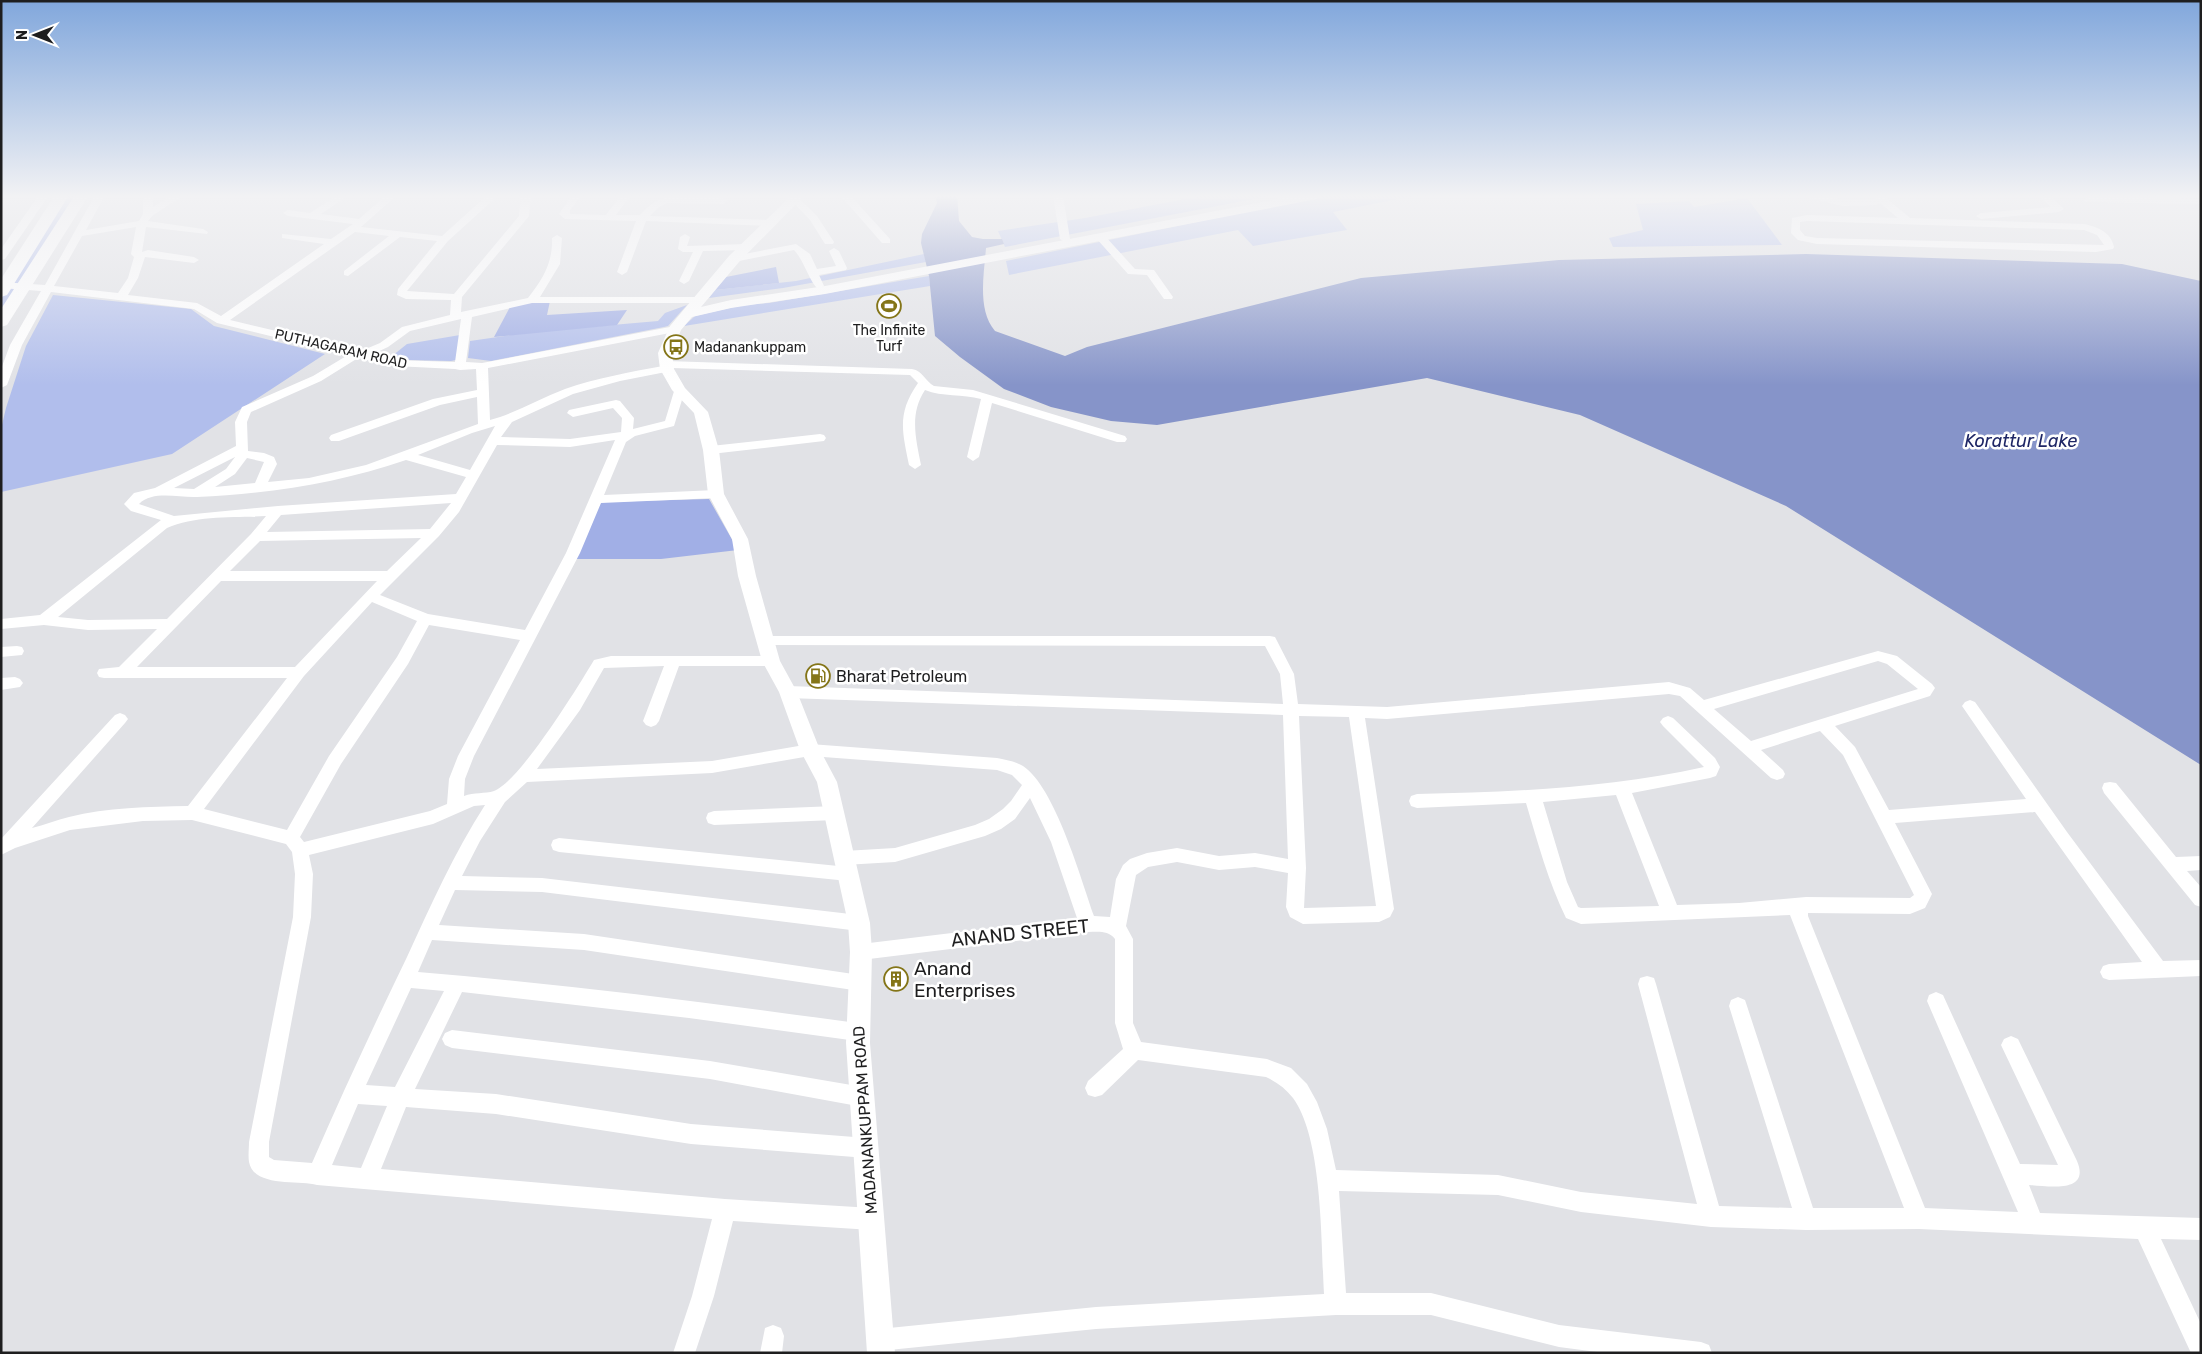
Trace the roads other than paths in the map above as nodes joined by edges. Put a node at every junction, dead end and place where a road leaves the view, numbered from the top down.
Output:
1 (21, 258) edge
2 (42, 258) edge
3 (64, 258) edge
4 (139, 258) edge
5 (182, 258) edge
6 (311, 258) edge
7 (368, 258) edge
8 (429, 258) edge
9 (489, 258) edge
10 (557, 258) edge
11 (627, 258) edge
12 (694, 258) edge
13 (738, 258) edge
14 (807, 258) edge
15 (837, 258) edge
16 (979, 258) edge
17 (1119, 258) edge
18 (734, 259) joint
19 (194, 260) dead end
20 (921, 270) junction
21 (622, 272) dead end
22 (348, 274) dead end
23 (817, 280) junction
24 (684, 282) dead end
25 (4, 285) edge
26 (48, 288) junction
27 (120, 297) junction
28 (457, 297) junction
29 (1168, 297) dead end
30 (532, 300) junction
31 (700, 301) junction
32 (467, 313) junction
33 (455, 317) junction
34 (221, 320) junction
35 (1, 322) edge
36 (682, 322) junction
37 (360, 354) junction
38 (482, 366) junction
39 (460, 367) junction
40 (667, 367) junction
41 (924, 383) junction
42 (1, 385) edge
43 (680, 390) junction
44 (482, 392) junction
45 (987, 398) junction
46 (573, 414) dead end
47 (508, 419) junction
48 (484, 425) junction
49 (627, 435) junction
50 (335, 438) dead end
51 (820, 438) dead end
52 (1121, 439) dead end
53 (494, 441) junction
54 (711, 450) junction
55 (242, 451) junction
56 (406, 456) junction
57 (973, 457) dead end
58 (915, 466) dead end
59 (474, 475) junction
60 (260, 487) junction
61 (155, 492) junction
62 (197, 492) junction
63 (716, 494) junction
64 (462, 498) junction
65 (596, 499) junction
66 (278, 510) junction
67 (173, 520) junction
68 (434, 533) junction
69 (256, 537) junction
70 (218, 576) junction
71 (390, 576) junction
72 (370, 596) junction
73 (424, 619) junction
74 (44, 620) junction
75 (1, 624) edge
76 (169, 624) junction
77 (528, 636) junction
78 (764, 640) junction
79 (17, 651) dead end
80 (1, 652) edge
81 (674, 660) junction
82 (771, 661) junction
83 (299, 672) junction
84 (104, 673) dead end
85 (122, 673) junction
86 (788, 692) junction
87 (1970, 706) dead end
88 (1701, 707) junction
89 (1291, 711) junction
90 (1356, 712) junction
91 (120, 719) dead end
92 (652, 721) dead end
93 (1668, 722) dead end
94 (1824, 724) junction
95 (1748, 748) junction
96 (810, 750) junction
97 (1777, 774) dead end
98 (523, 776) junction
99 (1030, 784) junction
100 (1621, 787) junction
101 (2110, 788) dead end
102 (500, 797) junction
103 (1532, 798) junction
104 (1417, 801) dead end
105 (2039, 805) junction
106 (455, 808) junction
107 (192, 813) junction
108 (835, 813) junction
109 (1884, 817) junction
110 (714, 818) dead end
111 (296, 844) junction
112 (559, 844) dead end
113 (5, 845) edge
114 (2201, 863) edge
115 (2173, 864) junction
116 (846, 866) junction
117 (1297, 868) junction
118 (450, 883) junction
119 (2201, 900) edge
120 (1800, 907) junction
121 (1671, 913) junction
122 (859, 923) junction
123 (1088, 924) junction
124 (1117, 927) junction
125 (428, 932) junction
126 (861, 952) junction
127 (2201, 968) edge
128 (2158, 969) junction
129 (2109, 972) dead end
130 (406, 979) junction
131 (860, 983) junction
132 (457, 984) junction
133 (1647, 984) dead end
134 (1936, 1001) dead end
135 (1738, 1006) dead end
136 (857, 1032) junction
137 (452, 1040) dead end
138 (2011, 1045) dead end
139 (1135, 1050) junction
140 (1095, 1088) dead end
141 (352, 1094) junction
142 (863, 1097) junction
143 (400, 1098) junction
144 (867, 1148) junction
145 (2014, 1174) junction
146 (317, 1175) junction
147 (367, 1179) junction
148 (1328, 1180) junction
149 (726, 1210) junction
150 (1711, 1216) junction
151 (1920, 1218) junction
152 (872, 1219) junction
153 (1806, 1219) junction
154 (2033, 1222) junction
155 (2144, 1227) junction
156 (2201, 1229) edge
157 (1336, 1304) junction
158 (880, 1346) edge
159 (2201, 1350) edge
160 (684, 1353) edge
161 (1701, 1353) edge

1 - 25 highway
2 - 35 highway
3 - 26 street
4 - 27 street
5 - 19 street
6 - 34 street
7 - 22 street
8 - 28 street
9 - 28 street
10 - 30 street
11 - 21 street
12 - 24 street
13 - 18 street
14 - 23 street
15 - 23 street
16 - 20 main road
17 - 29 street
18 - 31 main road
20 - 23 main road
20 - 36 main road
23 - 31 main road
25 - 26 street, PUTHAGARAM ROAD
26 - 27 street, PUTHAGARAM ROAD
26 - 42 street
27 - 34 street, PUTHAGARAM ROAD
28 - 33 street
30 - 31 street
30 - 32 street
31 - 36 main road
32 - 33 street
32 - 39 street
33 - 37 street
34 - 37 street, PUTHAGARAM ROAD
36 - 38 street, PUTHAGARAM ROAD
36 - 40 main road
37 - 39 street, PUTHAGARAM ROAD
37 - 55 street
38 - 39 street, PUTHAGARAM ROAD
38 - 44 street
40 - 41 street
40 - 43 main road, MADANANKUPPAM ROAD
40 - 47 street
41 - 45 street
41 - 58 street
43 - 49 street
43 - 54 main road, MADANANKUPPAM ROAD
44 - 48 street
44 - 50 street
45 - 52 street
45 - 57 street
46 - 49 street
47 - 48 street
47 - 53 street
48 - 56 street
49 - 53 street
49 - 65 street
51 - 54 street
53 - 59 street
54 - 63 main road, MADANANKUPPAM ROAD
55 - 60 street
55 - 61 street
55 - 62 street
56 - 59 street
56 - 60 street
59 - 64 street
60 - 62 street
61 - 62 street
61 - 67 street
63 - 65 street
63 - 78 main road, MADANANKUPPAM ROAD
64 - 66 street
64 - 68 street
65 - 77 street
66 - 67 street
66 - 69 street
67 - 74 street
68 - 69 street
68 - 71 street
69 - 70 street
70 - 71 street
70 - 76 street
71 - 72 street
72 - 73 street
72 - 83 street
73 - 77 street
73 - 111 street
74 - 75 street
74 - 76 street
76 - 85 street
77 - 106 street
78 - 82 main road, MADANANKUPPAM ROAD
78 - 89 street
79 - 80 street
81 - 82 street
81 - 92 street
81 - 98 street
82 - 86 main road, MADANANKUPPAM ROAD
83 - 85 street
83 - 107 street
84 - 85 street
86 - 89 street
86 - 96 main road, MADANANKUPPAM ROAD
87 - 105 street
88 - 90 street
88 - 94 street
88 - 95 street
89 - 90 street
89 - 117 street
90 - 117 street
91 - 113 street
93 - 100 street
94 - 95 street
94 - 109 street
95 - 97 street
96 - 98 street
96 - 99 street
96 - 108 main road, MADANANKUPPAM ROAD
98 - 102 street
99 - 116 street
99 - 123 street
100 - 103 street
100 - 121 street
101 - 115 street
102 - 106 street
102 - 118 street
103 - 104 street
103 - 121 street
105 - 109 street
105 - 128 street
106 - 111 street
107 - 111 street
107 - 113 street
108 - 110 street
108 - 116 main road, MADANANKUPPAM ROAD
109 - 120 street
111 - 146 street
112 - 116 street
114 - 115 street
115 - 119 street
116 - 122 main road, MADANANKUPPAM ROAD
117 - 124 street
118 - 122 street
118 - 125 street
120 - 121 street
120 - 151 street
122 - 126 main road, MADANANKUPPAM ROAD
123 - 124 street, ANAND STREET
123 - 126 street, ANAND STREET
124 - 139 street
125 - 130 street
125 - 131 street
126 - 131 main road, MADANANKUPPAM ROAD
127 - 128 street
128 - 129 street
130 - 132 street
130 - 141 street
131 - 136 main road, MADANANKUPPAM ROAD
132 - 136 street
132 - 143 street
133 - 150 street
134 - 145 street
135 - 153 street
136 - 142 main road, MADANANKUPPAM ROAD
137 - 142 street
138 - 145 street
139 - 140 street
139 - 148 street
141 - 143 street
141 - 146 street
142 - 144 main road, MADANANKUPPAM ROAD
143 - 144 street
143 - 147 street
144 - 152 main road, MADANANKUPPAM ROAD
145 - 154 street
146 - 147 street
147 - 149 street
148 - 150 street
148 - 157 street
149 - 152 street
149 - 160 street
150 - 153 street
151 - 153 street
151 - 154 street
152 - 158 main road, MADANANKUPPAM ROAD
154 - 155 street
155 - 156 street
155 - 159 street
157 - 158 street
157 - 161 street

